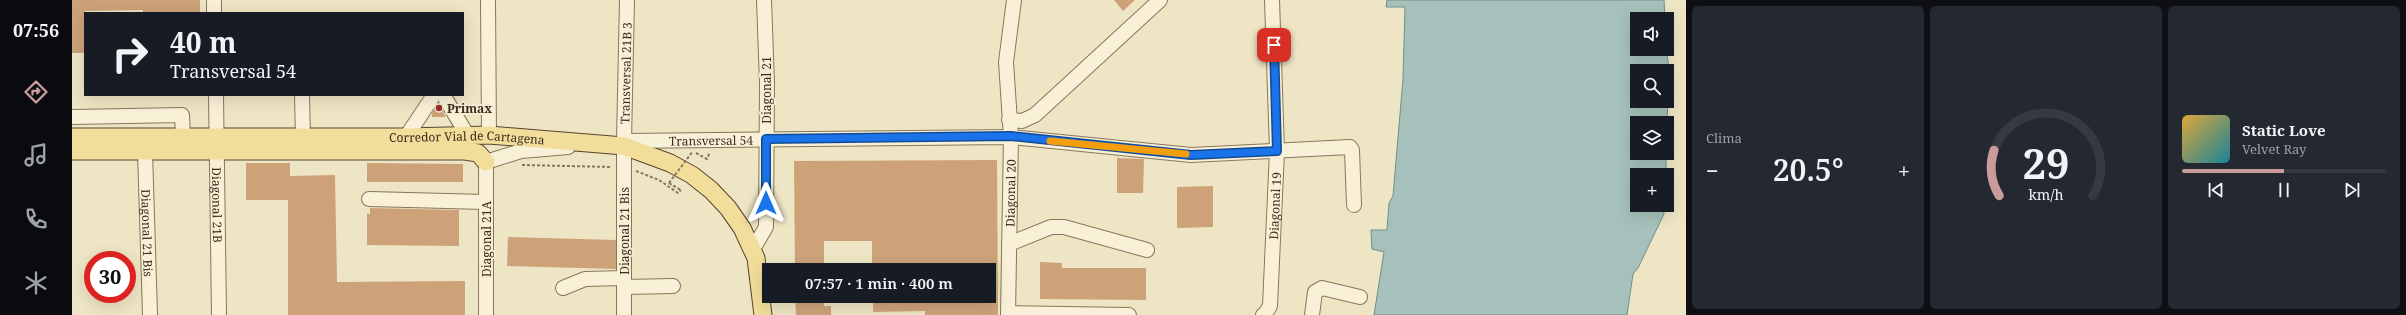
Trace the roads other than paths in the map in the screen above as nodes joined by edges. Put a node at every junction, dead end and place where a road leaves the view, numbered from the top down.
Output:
1 (214, 0) edge
2 (488, 0) edge
3 (626, 0) edge
4 (764, 0) edge
5 (1014, 0) edge
6 (1160, 0) edge
7 (1272, 0) edge
8 (214, 12) edge
9 (216, 96) edge
10 (302, 96) edge
11 (104, 116) junction
12 (72, 117) edge
13 (1009, 120) junction
14 (489, 135) junction
15 (72, 136) edge
16 (104, 136) junction
17 (183, 136) junction
18 (468, 136) junction
19 (1011, 136) junction
20 (406, 137) junction
21 (303, 138) junction
22 (766, 139) junction
23 (624, 143) junction
24 (218, 144) junction
25 (598, 144) junction
26 (72, 150) edge
27 (144, 150) junction
28 (1277, 151) junction
29 (486, 162) junction
30 (369, 200) dead end
31 (486, 202) junction
32 (1354, 205) dead end
33 (1009, 244) junction
34 (753, 249) junction
35 (1147, 250) dead end
36 (624, 282) junction
37 (673, 286) dead end
38 (563, 288) dead end
39 (1360, 298) dead end
40 (1008, 314) edge
41 (150, 315) edge
42 (219, 315) edge
43 (486, 315) edge
44 (624, 315) edge
45 (763, 315) edge
46 (1129, 315) edge
47 (1264, 315) edge
48 (1312, 315) edge

1 - 8 street
2 - 14 street
3 - 23 street, Transversal 21B 3
4 - 22 street, Diagonal 21
5 - 13 street, Diagonal 20
6 - 13 street
7 - 28 street, Diagonal 19
9 - 24 street, Diagonal 21B
10 - 21 street
11 - 12 street
11 - 16 street
11 - 17 street
13 - 19 street, Diagonal 20
14 - 18 main road, Corredor Vial de Cartagena
14 - 25 main road, Corredor Vial de Cartagena
15 - 16 main road, Corredor Vial de Cartagena
16 - 17 main road, Corredor Vial de Cartagena
17 - 24 main road, Corredor Vial de Cartagena
18 - 20 main road, Corredor Vial de Cartagena
18 - 20 street
19 - 22 street, Transversal 54
19 - 28 street, Transversal 54
19 - 33 street, Diagonal 20
20 - 21 main road, Corredor Vial de Cartagena
21 - 24 main road, Corredor Vial de Cartagena
22 - 23 street, Transversal 54
22 - 34 street, Diagonal 21
23 - 25 main road, Corredor Vial de Cartagena
23 - 34 main road, Corredor Vial de Cartagena
23 - 36 street, Diagonal 21 Bis
24 - 27 main road, Corredor Vial de Cartagena
24 - 29 main road, Corredor Vial de Cartagena
24 - 42 street, Diagonal 21B
25 - 29 street
26 - 27 main road, Corredor Vial de Cartagena
27 - 41 street, Diagonal 21 Bis
28 - 32 street, Transversal 54
28 - 47 street, Diagonal 19
29 - 31 street, Diagonal 21A
30 - 31 street
31 - 43 street, Diagonal 21A
33 - 35 street
33 - 40 street, Diagonal 20
34 - 45 main road, Corredor Vial de Cartagena
36 - 37 street
36 - 38 street
36 - 44 street, Diagonal 21 Bis
39 - 48 street
40 - 46 street

